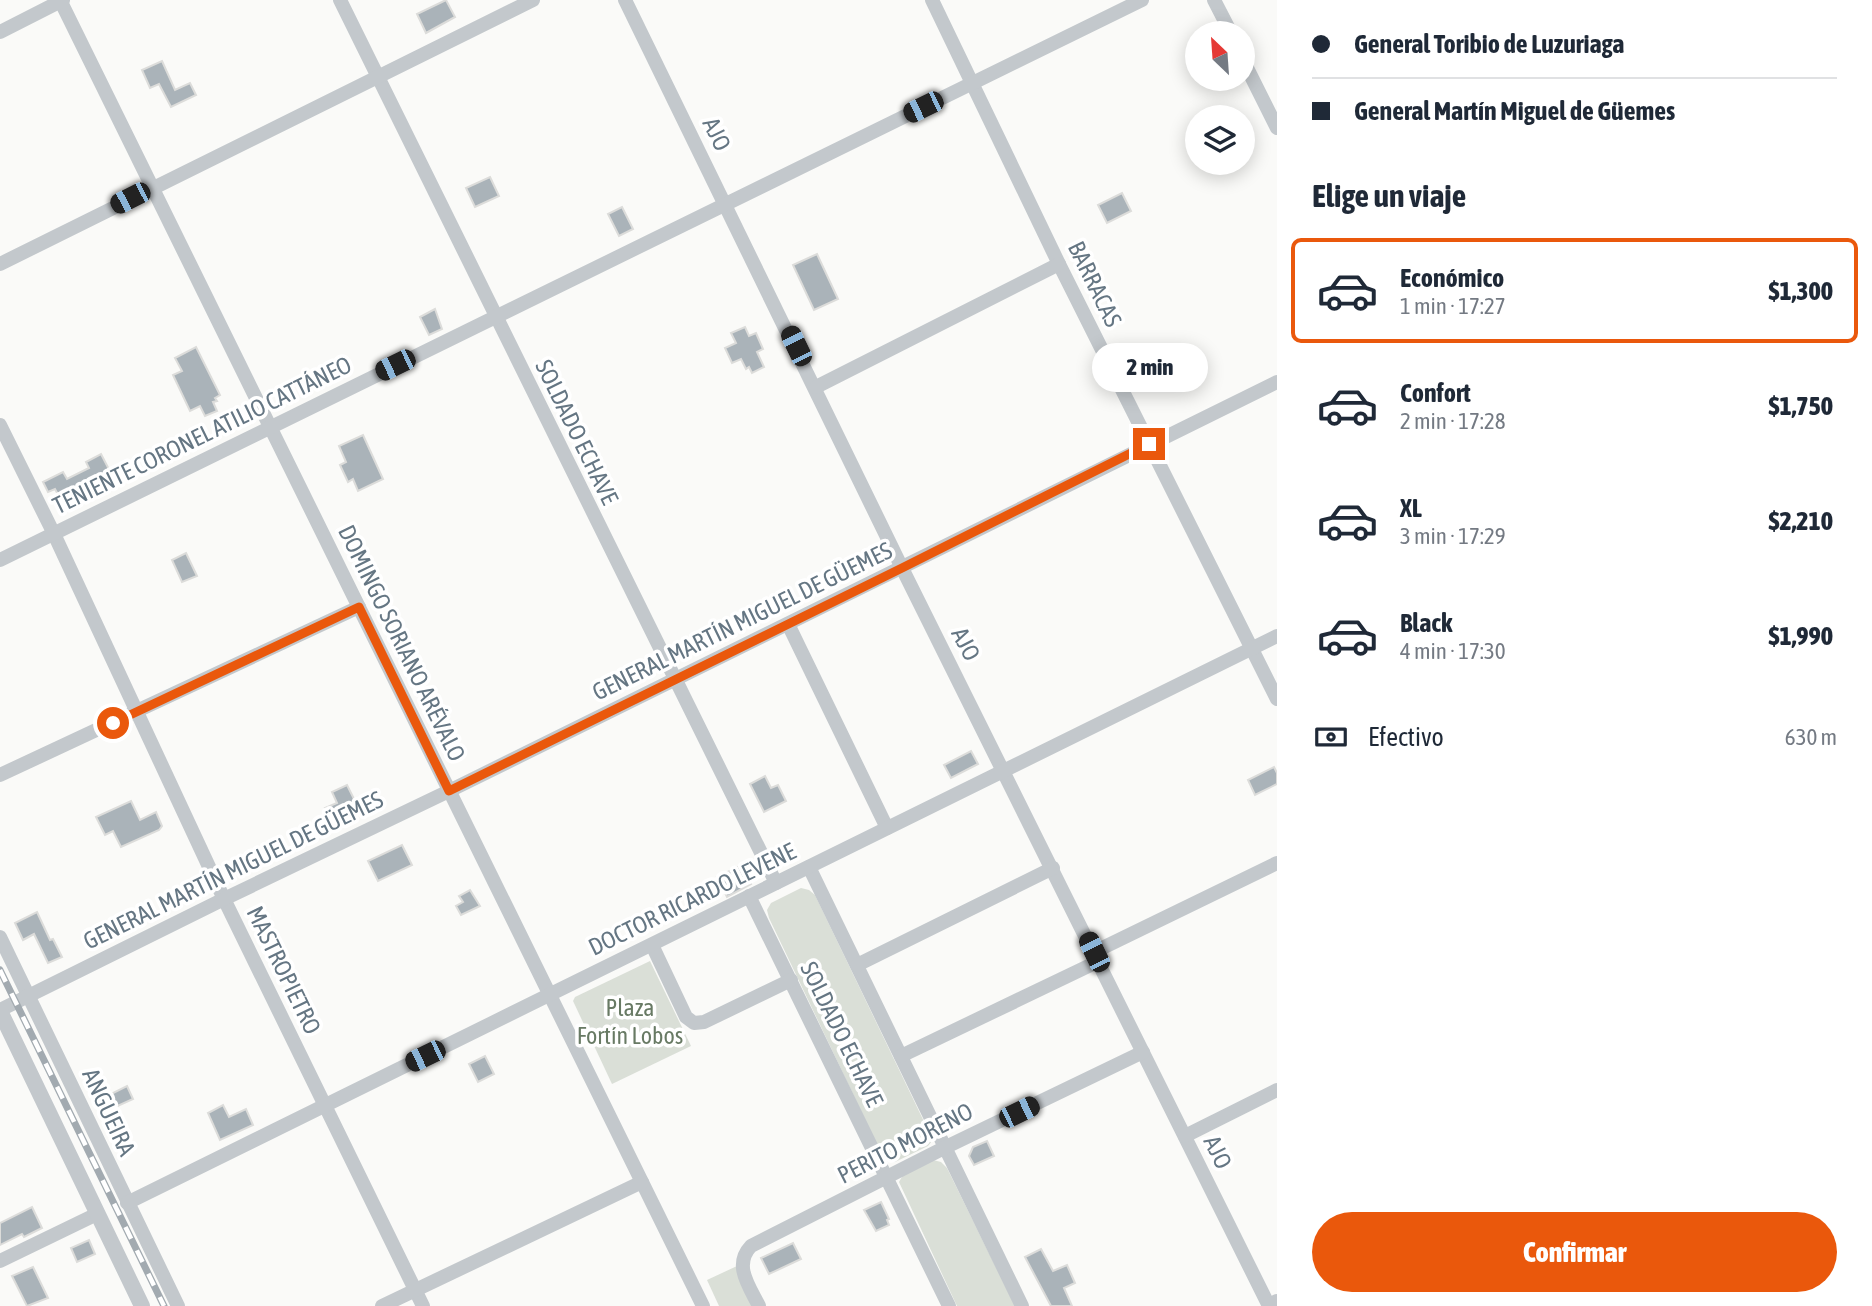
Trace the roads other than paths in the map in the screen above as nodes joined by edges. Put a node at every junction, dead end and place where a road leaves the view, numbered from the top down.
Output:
1 (61, 0) edge
2 (340, 0) edge
3 (533, 0) edge
4 (625, 0) edge
5 (932, 0) edge
6 (1142, 0) edge
7 (1214, 0) edge
8 (1225, 21) edge
9 (0, 32) edge
10 (376, 77) junction
11 (972, 83) junction
12 (1255, 84) edge
13 (1277, 128) edge
14 (152, 187) junction
15 (726, 204) junction
16 (0, 264) edge
17 (1059, 264) junction
18 (495, 316) junction
19 (1277, 382) edge
20 (816, 387) junction
21 (0, 425) edge
22 (270, 427) junction
23 (1149, 444) junction
24 (54, 534) junction
25 (0, 560) edge
26 (902, 568) junction
27 (359, 607) junction
28 (788, 624) junction
29 (1277, 636) edge
30 (1252, 648) junction
31 (674, 679) junction
32 (1277, 699) edge
33 (136, 712) junction
34 (1004, 770) junction
35 (0, 775) edge
36 (449, 791) junction
37 (887, 828) junction
38 (1277, 863) edge
39 (809, 867) junction
40 (1053, 868) junction
41 (776, 883) junction
42 (749, 896) junction
43 (224, 899) junction
44 (0, 937) edge
45 (652, 945) junction
46 (1096, 957) junction
47 (857, 965) junction
48 (791, 980) junction
49 (549, 994) junction
50 (28, 995) junction
51 (0, 1011) edge
52 (1143, 1052) junction
53 (901, 1056) junction
54 (1277, 1090) edge
55 (325, 1105) junction
56 (1185, 1136) junction
57 (944, 1148) junction
58 (886, 1177) junction
59 (642, 1182) junction
60 (127, 1203) junction
61 (97, 1214) junction
62 (0, 1261) edge
63 (416, 1290) junction
64 (1277, 1302) edge
65 (142, 1306) edge
66 (178, 1306) edge
67 (382, 1306) edge
68 (423, 1306) edge
69 (703, 1306) edge
70 (759, 1306) edge
71 (949, 1306) edge
72 (1022, 1306) edge
73 (1269, 1306) edge

1 - 9 street
1 - 14 street, DOMINGO SORIANO ARÉVALO
2 - 10 street, SOLDADO ECHAVE
3 - 10 street
4 - 15 street, AJO
5 - 11 street, BARRACAS
6 - 11 street, TENIENTE CORONEL ATILIO CATTÁNEO
7 - 8 street
10 - 14 street
10 - 18 street, SOLDADO ECHAVE
11 - 15 street, TENIENTE CORONEL ATILIO CATTÁNEO
11 - 17 street, BARRACAS
12 - 13 street
14 - 16 street
14 - 22 street, DOMINGO SORIANO ARÉVALO
15 - 18 street, TENIENTE CORONEL ATILIO CATTÁNEO
15 - 20 street, AJO
17 - 20 street
17 - 23 street, BARRACAS
18 - 22 street, TENIENTE CORONEL ATILIO CATTÁNEO
18 - 31 street, SOLDADO ECHAVE
19 - 23 street, GENERAL MARTÍN MIGUEL DE GÜEMES
20 - 26 street, AJO
21 - 24 street, MASTROPIETRO
22 - 24 street, TENIENTE CORONEL ATILIO CATTÁNEO
22 - 27 street, DOMINGO SORIANO ARÉVALO
23 - 26 street, GENERAL MARTÍN MIGUEL DE GÜEMES
23 - 30 street, BARRACAS
24 - 25 street, TENIENTE CORONEL ATILIO CATTÁNEO
24 - 33 street, MASTROPIETRO
26 - 28 street, GENERAL MARTÍN MIGUEL DE GÜEMES
26 - 34 street, AJO
27 - 33 street
27 - 36 street, DOMINGO SORIANO ARÉVALO
28 - 31 street, GENERAL MARTÍN MIGUEL DE GÜEMES
28 - 37 street
29 - 30 street, DOCTOR RICARDO LEVENE
30 - 32 street, BARRACAS
30 - 34 street, DOCTOR RICARDO LEVENE
31 - 36 street, GENERAL MARTÍN MIGUEL DE GÜEMES
31 - 41 street, SOLDADO ECHAVE
33 - 35 street
33 - 43 street, MASTROPIETRO
34 - 37 street, DOCTOR RICARDO LEVENE
34 - 40 street, AJO
36 - 43 street, GENERAL MARTÍN MIGUEL DE GÜEMES
36 - 49 street, DOMINGO SORIANO ARÉVALO
37 - 39 street, DOCTOR RICARDO LEVENE
38 - 46 street
39 - 41 street, DOCTOR RICARDO LEVENE
39 - 47 street
40 - 46 street, AJO
40 - 47 street
41 - 42 street, DOCTOR RICARDO LEVENE
42 - 45 street, DOCTOR RICARDO LEVENE
42 - 48 street, SOLDADO ECHAVE
43 - 50 street, GENERAL MARTÍN MIGUEL DE GÜEMES
43 - 55 street, MASTROPIETRO
44 - 50 street, ANGUEIRA
45 - 48 street
45 - 49 street, DOCTOR RICARDO LEVENE
46 - 52 street, AJO
46 - 53 street
47 - 53 street
48 - 58 street, SOLDADO ECHAVE
49 - 55 street, DOCTOR RICARDO LEVENE
49 - 59 street, DOMINGO SORIANO ARÉVALO
50 - 51 street, GENERAL MARTÍN MIGUEL DE GÜEMES
50 - 60 street, ANGUEIRA
51 - 61 street
52 - 56 street, AJO
52 - 57 street, PERITO MORENO
53 - 57 street
54 - 56 street
55 - 60 street, DOCTOR RICARDO LEVENE
55 - 63 street, MASTROPIETRO
56 - 73 street, AJO
57 - 58 street, PERITO MORENO
57 - 72 street
58 - 70 street, PERITO MORENO
58 - 71 street, SOLDADO ECHAVE
59 - 63 street
59 - 69 street, DOMINGO SORIANO ARÉVALO
60 - 66 street, ANGUEIRA
61 - 62 street
61 - 65 street
63 - 67 street
63 - 68 street, MASTROPIETRO
64 - 73 street

